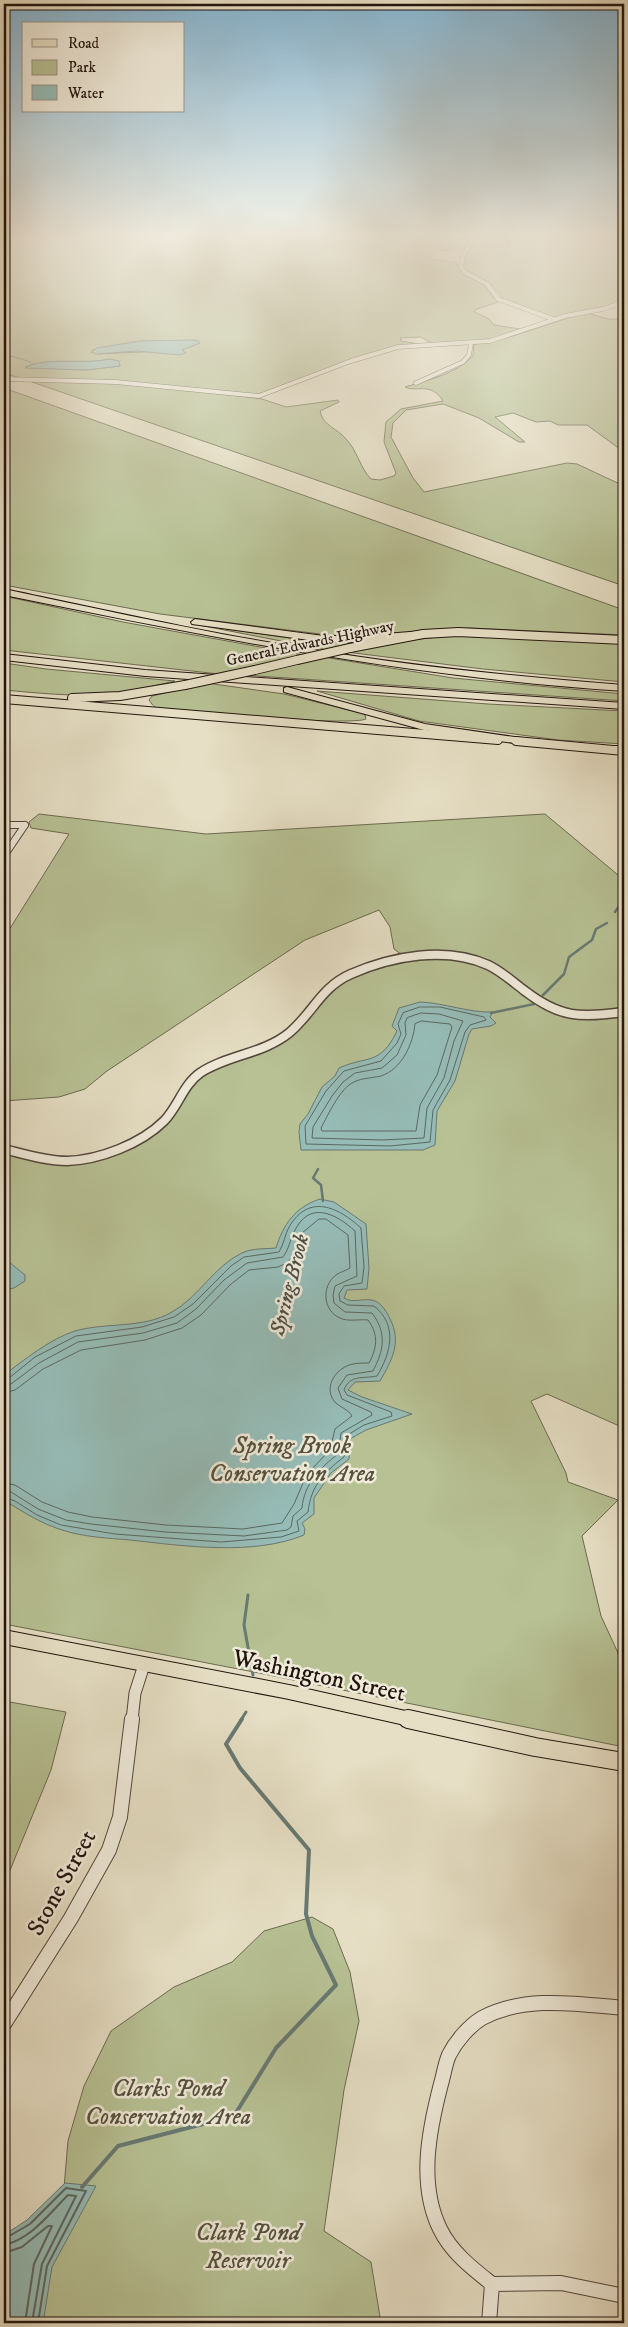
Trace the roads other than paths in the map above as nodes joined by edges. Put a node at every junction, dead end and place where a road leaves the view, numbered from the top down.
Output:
1 (471, 343) edge
2 (460, 344) edge
3 (4, 380) edge
4 (416, 383) dead end
5 (4, 592) edge
6 (51, 601) junction
7 (423, 634) junction
8 (624, 640) edge
9 (4, 657) edge
10 (215, 678) junction
11 (624, 688) edge
12 (167, 689) junction
13 (4, 694) edge
14 (4, 699) edge
15 (624, 706) edge
16 (146, 710) junction
17 (528, 742) junction
18 (598, 748) joint
19 (624, 750) edge
20 (4, 826) edge
21 (4, 856) edge
22 (624, 1012) edge
23 (4, 1149) edge
24 (4, 1637) edge
25 (144, 1665) junction
26 (624, 1762) edge
27 (624, 2008) edge
28 (4, 2024) edge
29 (492, 2284) junction
30 (624, 2296) edge
31 (489, 2323) edge

1 - 4 street
2 - 3 street
5 - 6 highway
6 - 7 highway
6 - 11 highway
7 - 8 main road, General Edwards Highway
7 - 12 main road, General Edwards Highway, bridge
9 - 10 highway
10 - 15 highway
10 - 17 highway
12 - 13 main road, General Edwards Highway
12 - 16 main road
14 - 16 main road
16 - 17 main road
17 - 18 main road
18 - 19 highway
20 - 21 street
22 - 23 street
24 - 25 main road, Washington Street
25 - 26 main road, Washington Street
25 - 28 street, Stone Street
27 - 29 street
29 - 30 street
29 - 31 street

